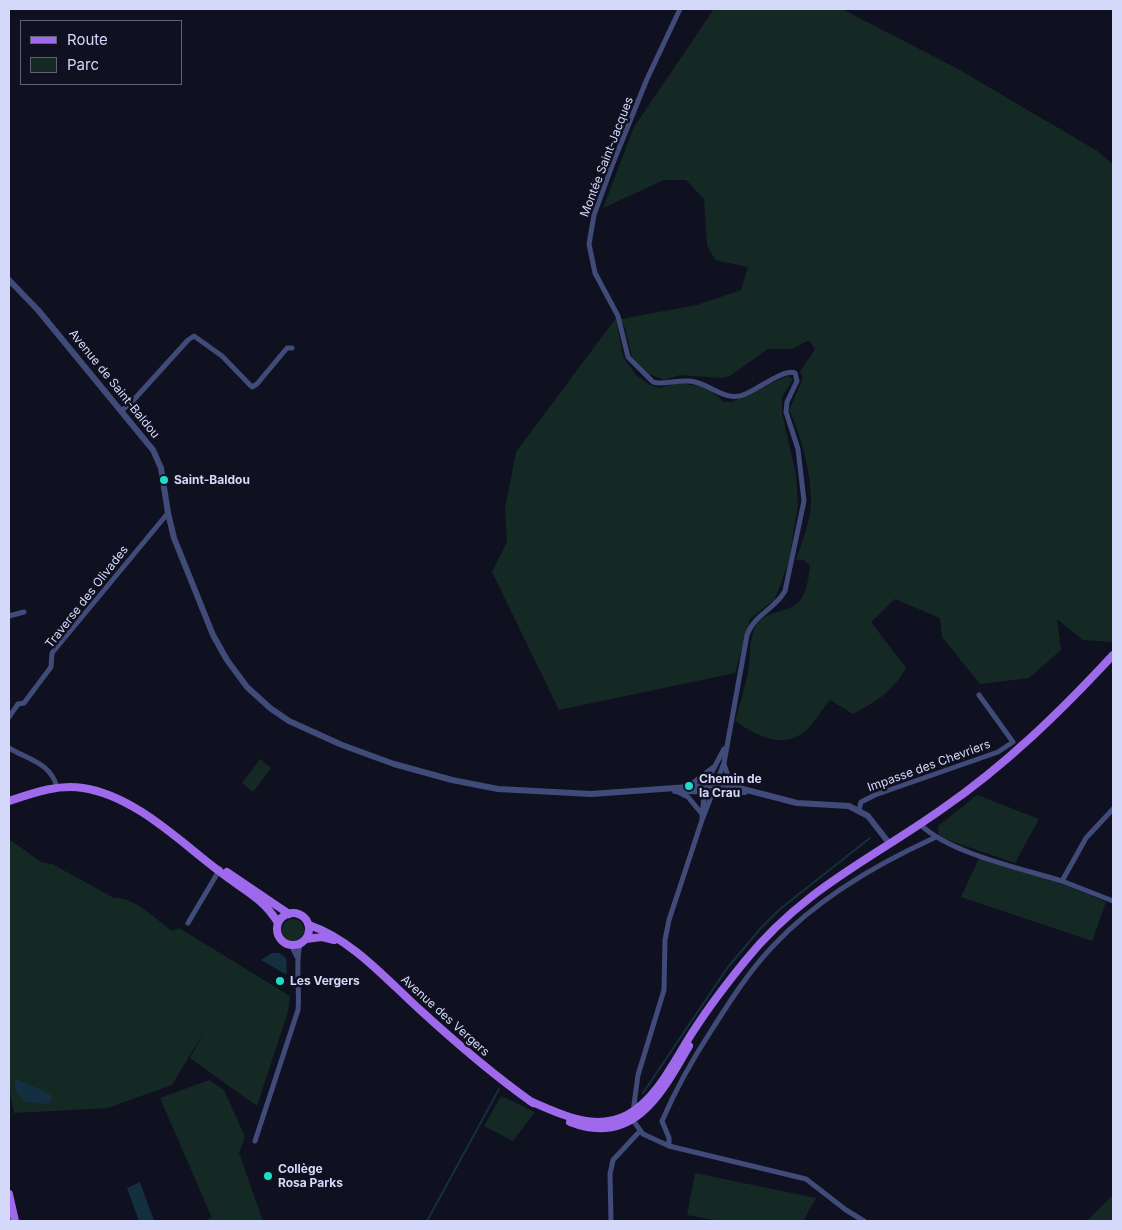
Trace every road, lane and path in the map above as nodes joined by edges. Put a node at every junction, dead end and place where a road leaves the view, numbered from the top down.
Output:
1 (680, 9) edge
2 (9, 280) edge
3 (292, 348) dead end
4 (122, 410) junction
5 (168, 513) junction
6 (24, 612) dead end
7 (9, 616) edge
8 (1113, 655) edge
9 (979, 695) dead end
10 (9, 717) edge
11 (726, 746) junction
12 (9, 748) edge
13 (724, 763) junction
14 (715, 766) junction
15 (689, 786) junction
16 (57, 788) junction
17 (704, 788) junction
18 (715, 788) junction
19 (739, 788) junction
20 (667, 790) junction
21 (678, 791) junction
22 (755, 793) junction
23 (9, 801) edge
24 (1113, 809) edge
25 (860, 810) junction
26 (702, 817) junction
27 (920, 824) junction
28 (934, 838) junction
29 (889, 843) junction
30 (220, 870) junction
31 (1062, 882) junction
32 (1113, 901) edge
33 (289, 914) junction
34 (188, 922) dead end
35 (278, 923) junction
36 (309, 925) junction
37 (303, 942) junction
38 (291, 945) junction
39 (347, 946) junction
40 (297, 957) junction
41 (710, 1008) junction
42 (530, 1101) junction
43 (632, 1115) junction
44 (640, 1131) junction
45 (255, 1141) dead end
46 (669, 1146) junction
47 (9, 1194) edge
48 (15, 1221) edge
49 (611, 1221) edge
50 (864, 1221) edge

1 - 11 street, Montée Saint-Jacques
2 - 4 street, Avenue de Saint-Baldou
3 - 4 street
4 - 5 street, Avenue de Saint-Baldou
5 - 10 street, Traverse des Olivades
5 - 20 street, Avenue de Saint-Baldou
6 - 7 street
8 - 27 main road
9 - 25 street, Impasse des Chevriers
11 - 13 street
11 - 14 street
12 - 16 street
13 - 18 street
13 - 19 street
14 - 15 street
14 - 17 street
15 - 17 street, Avenue de Saint-Baldou
15 - 20 street, Avenue de Saint-Baldou
16 - 23 main road
16 - 30 main road
17 - 18 street, Avenue de Saint-Baldou
17 - 21 street, Avenue de Saint-Baldou
17 - 26 street
18 - 19 street, Avenue de Saint-Baldou
18 - 22 street, Avenue de Saint-Baldou
18 - 26 street
19 - 22 street, Avenue de Saint-Baldou
20 - 21 street, Avenue de Saint-Baldou
21 - 26 street
22 - 25 street, Avenue de Saint-Baldou
24 - 31 street
25 - 29 street
26 - 43 street
27 - 28 street
27 - 29 main road
28 - 31 street
28 - 46 street
29 - 41 main road
30 - 33 main road
30 - 34 street
30 - 35 main road
31 - 32 street
33 - 35 main road
33 - 36 main road
35 - 38 main road
36 - 37 main road
36 - 39 main road, Avenue des Vergers
37 - 38 main road
37 - 39 main road, Avenue des Vergers
37 - 40 street
38 - 40 street
39 - 42 main road, Avenue des Vergers
40 - 45 street
41 - 43 main road
41 - 43 main road
42 - 43 main road
42 - 43 main road
43 - 44 street
44 - 46 street
44 - 49 street
46 - 50 street
47 - 48 main road

